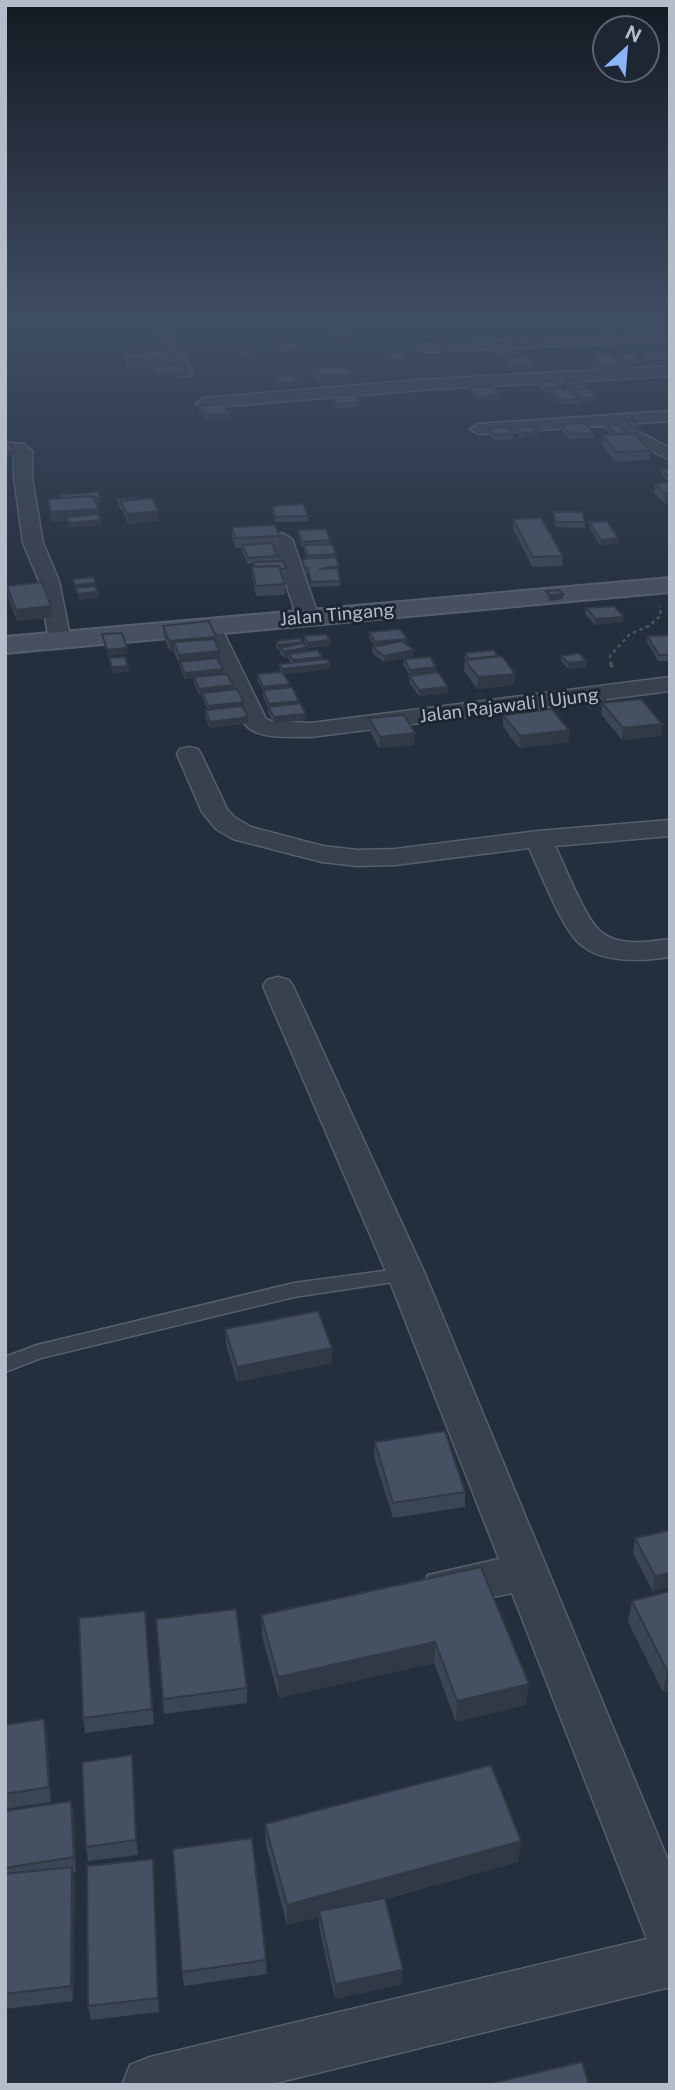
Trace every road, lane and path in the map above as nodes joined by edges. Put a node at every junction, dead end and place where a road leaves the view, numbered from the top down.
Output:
1 (602, 420) edge
2 (632, 420) edge
3 (605, 422) junction
4 (478, 429) dead end
5 (5, 448) edge
6 (670, 455) edge
7 (282, 539) dead end
8 (659, 586) edge
9 (307, 615) junction
10 (210, 627) junction
11 (60, 641) junction
12 (5, 645) edge
13 (670, 684) edge
14 (623, 690) junction
15 (189, 754) dead end
16 (670, 828) edge
17 (538, 839) junction
18 (670, 947) edge
19 (278, 986) dead end
20 (406, 1274) junction
21 (5, 1365) edge
22 (526, 1572) junction
23 (408, 1596) edge
24 (670, 1930) edge
25 (670, 1960) edge
26 (150, 2085) edge

1 - 3 street
2 - 3 street
3 - 4 street
3 - 6 street
5 - 11 street
7 - 9 street
8 - 9 main road, Jalan Tingang
8 - 14 path
9 - 10 main road, Jalan Tingang
10 - 11 main road, Jalan Tingang
10 - 14 street, Jalan Rajawali I Ujung
11 - 12 main road, Jalan Tingang
13 - 14 street, Jalan Rajawali I Ujung
15 - 17 street
16 - 17 street
17 - 18 street
19 - 20 street
20 - 21 lane
20 - 22 street
22 - 23 street
22 - 24 street
25 - 26 street

